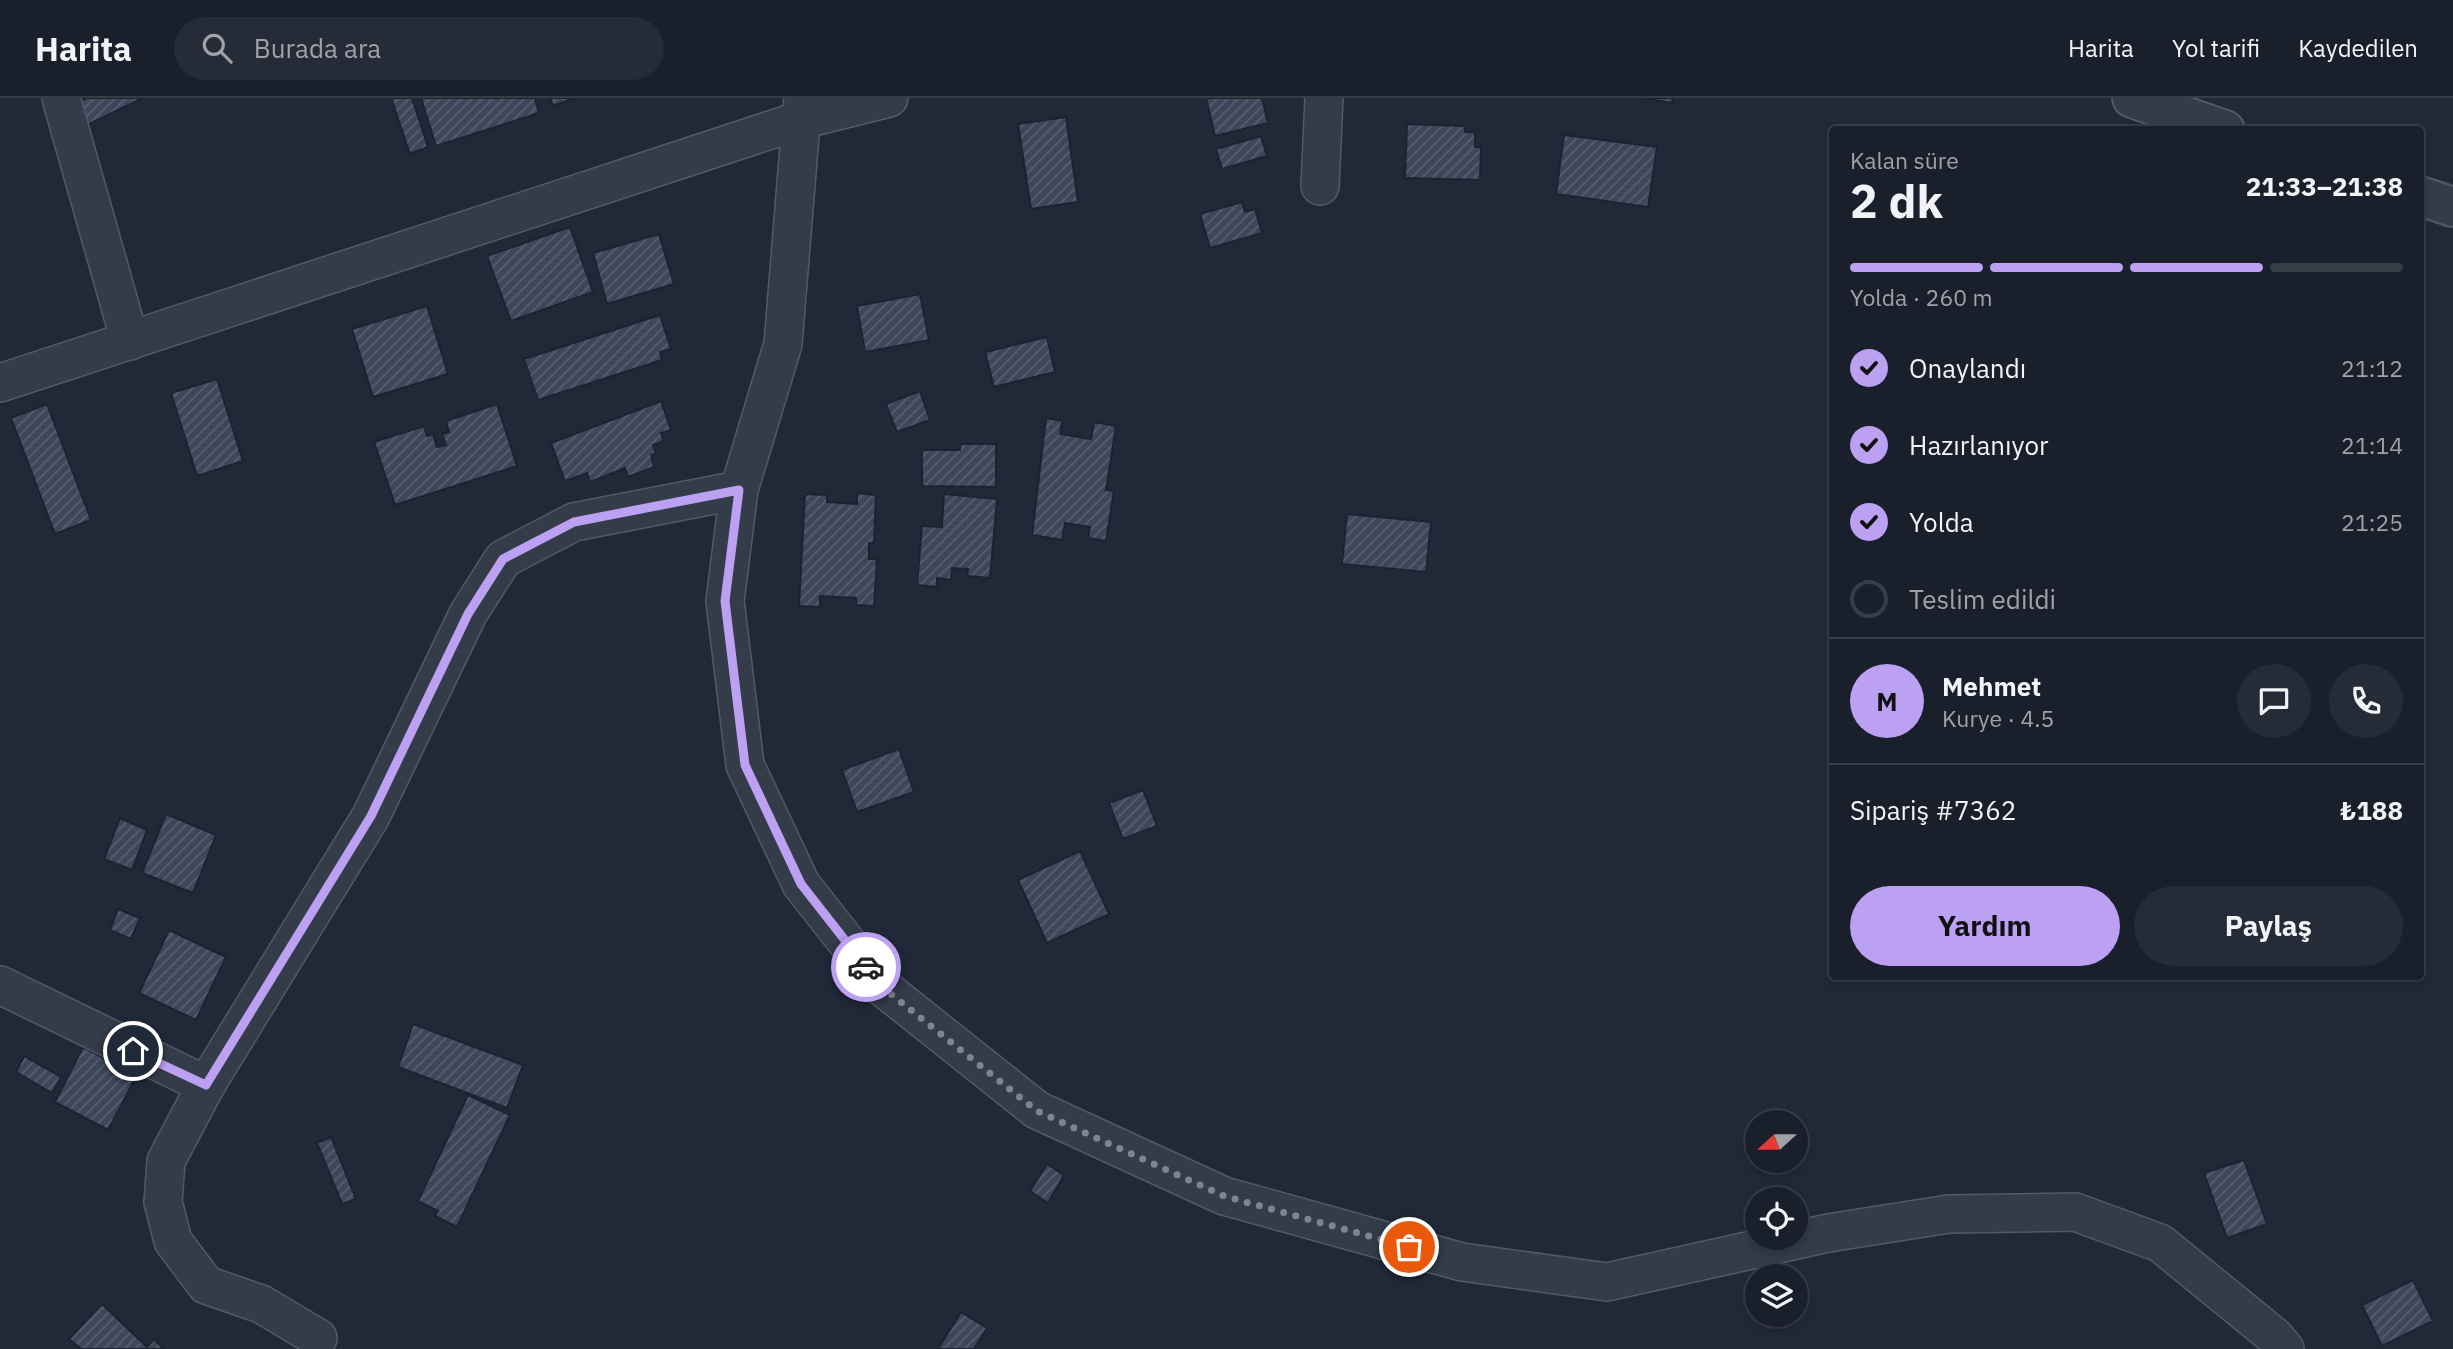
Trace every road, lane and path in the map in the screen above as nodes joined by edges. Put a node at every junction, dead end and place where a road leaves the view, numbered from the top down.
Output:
1 (61, 98) edge
2 (889, 98) edge
3 (1324, 98) edge
4 (2132, 98) edge
5 (802, 109) edge
6 (2213, 126) edge
7 (1320, 186) dead end
8 (2424, 197) edge
9 (2453, 207) edge
10 (130, 341) junction
11 (0, 383) edge
12 (739, 490) junction
13 (0, 985) edge
14 (206, 1085) junction
15 (318, 1338) dead end
16 (2285, 1349) edge

1 - 10 street
2 - 5 street
3 - 7 street
4 - 6 street
5 - 10 street
5 - 12 street
8 - 9 street
10 - 11 street
12 - 14 street
12 - 16 street
13 - 14 street
14 - 15 street

